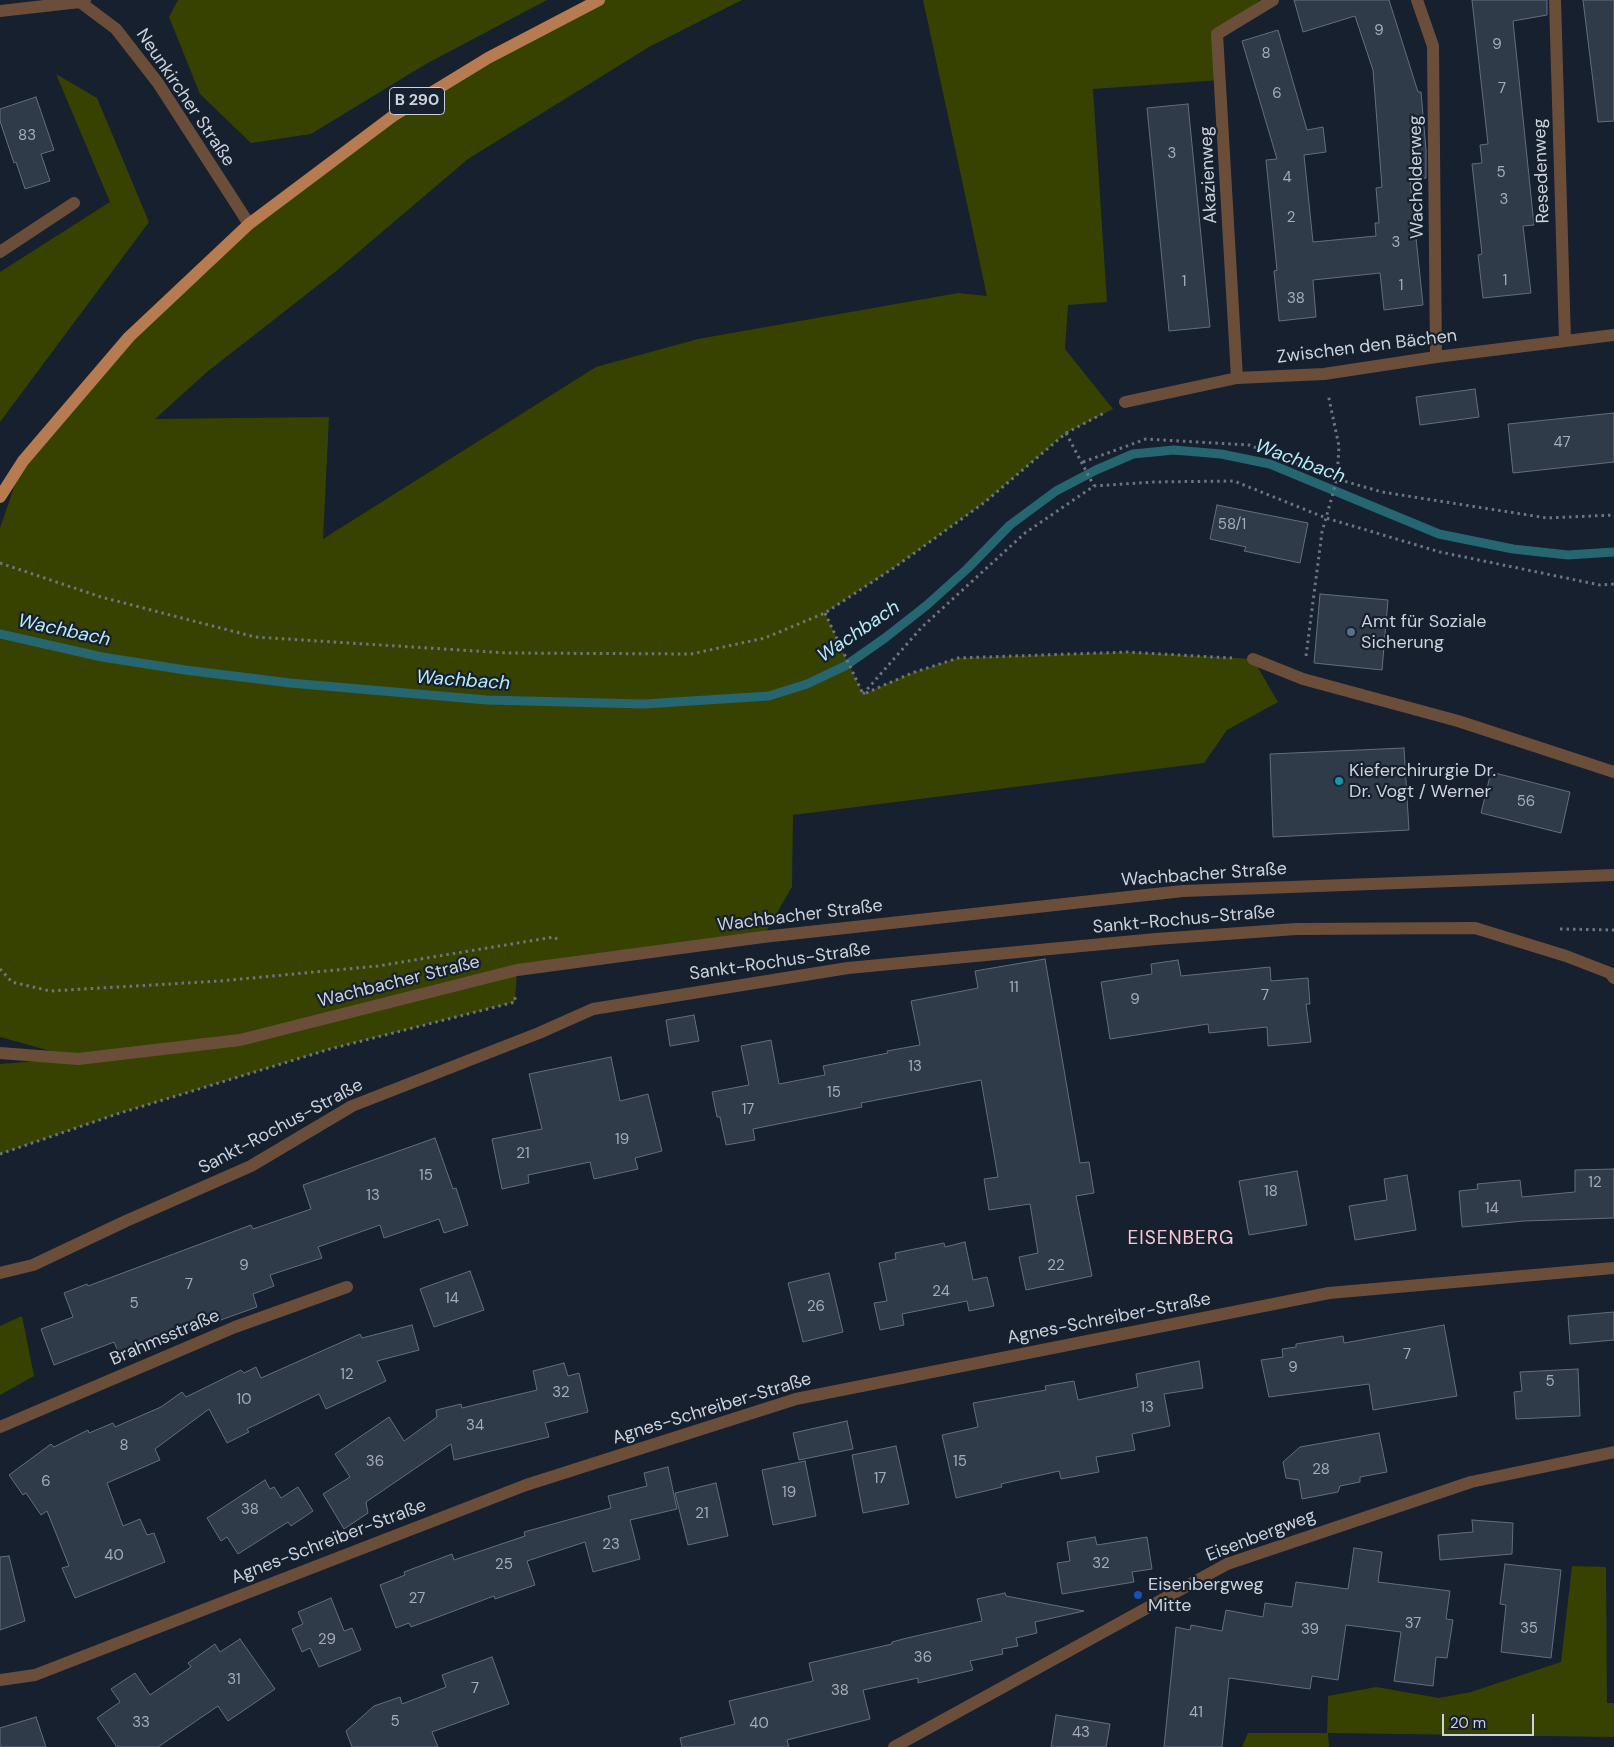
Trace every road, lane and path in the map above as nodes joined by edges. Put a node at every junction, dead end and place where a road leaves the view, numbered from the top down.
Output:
1 (599, 0) edge
2 (1273, 0) edge
3 (1417, 0) edge
4 (1555, 0) edge
5 (82, 1) edge
6 (0, 11) edge
7 (74, 203) dead end
8 (249, 224) junction
9 (0, 252) edge
10 (1614, 335) edge
11 (1565, 340) junction
12 (1436, 357) junction
13 (1324, 374) junction
14 (1237, 378) junction
15 (1125, 402) joint
16 (1066, 433) junction
17 (1083, 462) junction
18 (1337, 479) junction
19 (1094, 486) junction
20 (0, 497) edge
21 (1614, 515) edge
22 (1326, 518) junction
23 (0, 563) edge
24 (1614, 584) edge
25 (825, 613) junction
26 (1254, 659) joint
27 (1303, 679) junction
28 (863, 694) junction
29 (1614, 772) edge
30 (1614, 875) edge
31 (587, 960) junction
32 (0, 968) edge
33 (517, 970) junction
34 (1614, 978) edge
35 (0, 1053) edge
36 (0, 1154) edge
37 (1614, 1268) edge
38 (0, 1273) edge
39 (347, 1287) dead end
40 (0, 1427) edge
41 (1614, 1452) edge
42 (0, 1680) edge
43 (894, 1747) edge

1 - 8 main road, B 290
2 - 14 street, Akazienweg
3 - 12 street, Wacholderweg
4 - 11 street, Resedenweg
5 - 6 street, Neunkircher Straße
5 - 8 street, Neunkircher Straße
7 - 9 street
8 - 20 main road, B 290
10 - 11 street, Zwischen den Bächen
11 - 12 street, Zwischen den Bächen
12 - 13 street, Zwischen den Bächen
13 - 14 street, Zwischen den Bächen
13 - 18 path
14 - 15 street, Zwischen den Bächen
15 - 16 path
16 - 17 path
16 - 25 path
17 - 18 path
17 - 19 path
18 - 21 path
18 - 22 path
19 - 22 path
19 - 28 path
22 - 24 path
22 - 27 path
23 - 25 path
25 - 28 path
26 - 27 street
26 - 28 path
27 - 29 street
30 - 31 street, Wachbacher Straße
31 - 32 path
31 - 33 street, Wachbacher Straße
33 - 35 street, Wachbacher Straße
33 - 36 path
34 - 38 street, Sankt-Rochus-Straße
37 - 42 street, Agnes-Schreiber-Straße
39 - 40 street, Brahmsstraße
41 - 43 street, Eisenbergweg

